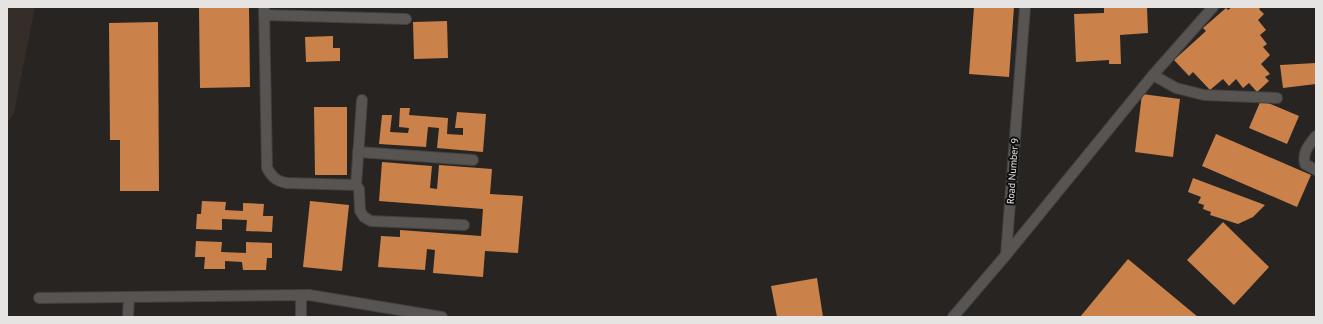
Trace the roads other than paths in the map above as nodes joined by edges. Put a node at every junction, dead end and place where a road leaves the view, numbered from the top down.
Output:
1 (1025, 7) edge
2 (1213, 7) edge
3 (264, 11) edge
4 (406, 19) dead end
5 (1153, 75) junction
6 (1277, 98) dead end
7 (362, 100) dead end
8 (1316, 136) edge
9 (358, 152) junction
10 (473, 160) dead end
11 (1316, 170) edge
12 (356, 185) junction
13 (464, 225) dead end
14 (1006, 254) junction
15 (301, 295) junction
16 (129, 297) junction
17 (39, 298) dead end
18 (128, 317) edge
19 (301, 317) edge
20 (442, 317) edge
21 (953, 317) edge

1 - 14 street, Road Number 9
2 - 5 street
3 - 4 street
3 - 12 street
5 - 6 street
5 - 14 street
7 - 9 street
8 - 11 street
9 - 10 street
9 - 12 street
12 - 13 street
14 - 21 street
15 - 16 street
15 - 19 street
15 - 20 street
16 - 17 street
16 - 18 street

